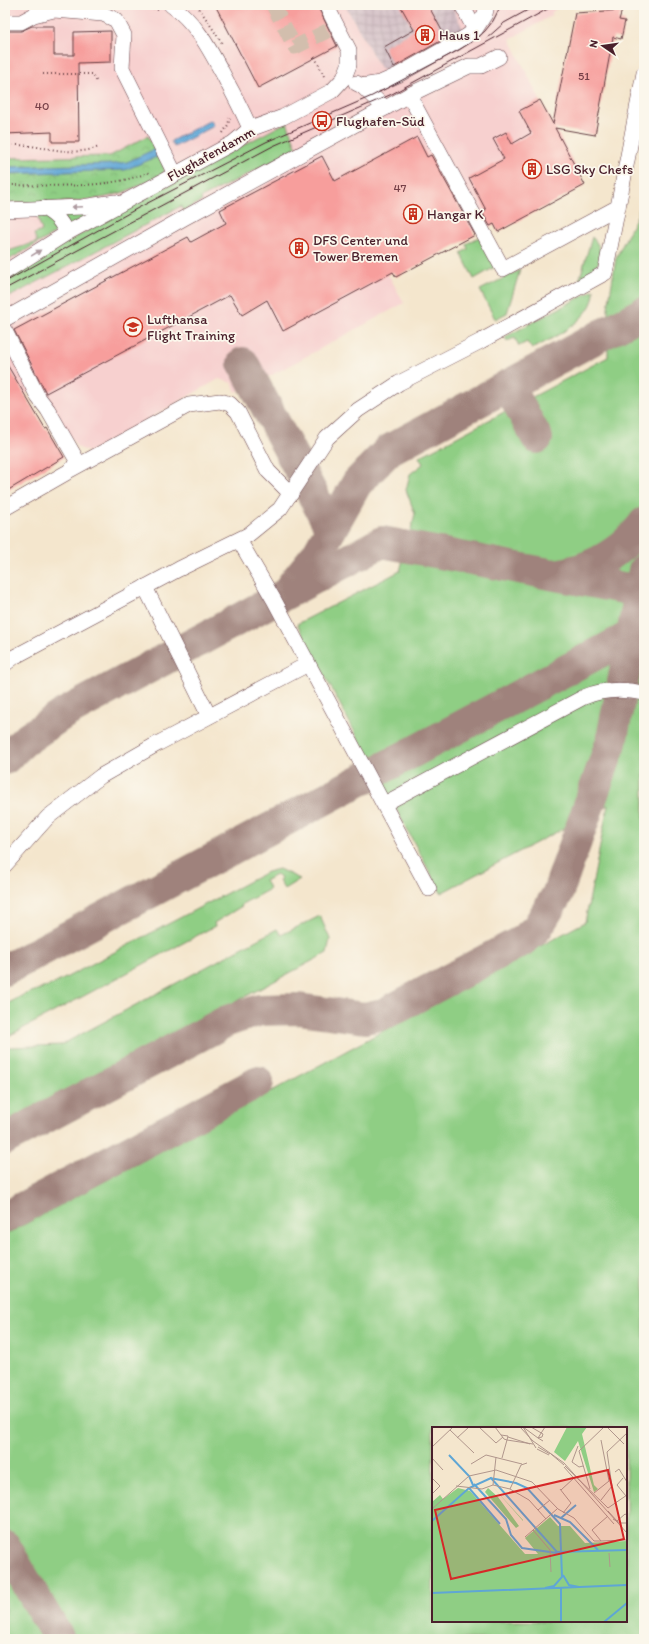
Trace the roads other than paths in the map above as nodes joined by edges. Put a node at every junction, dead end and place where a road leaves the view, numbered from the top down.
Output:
1 (326, 5) edge
2 (462, 5) edge
3 (487, 5) edge
4 (167, 9) edge
5 (5, 22) edge
6 (475, 30) junction
7 (499, 57) dead end
8 (644, 73) edge
9 (344, 78) junction
10 (362, 86) junction
11 (409, 95) junction
12 (642, 98) edge
13 (385, 108) junction
14 (250, 129) junction
15 (172, 168) junction
16 (130, 199) junction
17 (618, 207) junction
18 (43, 208) junction
19 (5, 210) edge
20 (67, 233) junction
21 (5, 272) edge
22 (5, 319) edge
23 (5, 331) edge
24 (72, 469) junction
25 (291, 494) junction
26 (5, 508) edge
27 (239, 540) junction
28 (145, 587) junction
29 (5, 664) edge
30 (308, 664) junction
31 (644, 693) edge
32 (209, 716) junction
33 (384, 804) junction
34 (5, 865) edge
35 (429, 889) dead end

1 - 9 street
2 - 6 street
3 - 6 street
4 - 14 street
5 - 15 street
6 - 10 street
7 - 11 street
8 - 12 street
9 - 10 street
9 - 14 street, Flughafendamm
10 - 13 street
11 - 13 street
11 - 17 street
12 - 17 street
13 - 22 street
14 - 15 street, Flughafendamm
15 - 16 street, Flughafendamm
16 -> 18 street, Flughafendamm
16 - 20 street, Flughafendamm
17 - 25 street
18 - 19 street, Flughafendamm
18 - 20 street
21 -> 20 street, Flughafendamm
23 - 24 street
24 - 25 street
24 - 26 street
25 - 27 street
27 - 28 street
27 - 30 street
28 - 29 street
28 - 32 street
30 - 32 street
30 - 33 street
31 - 33 street
32 - 34 street
33 - 35 street

